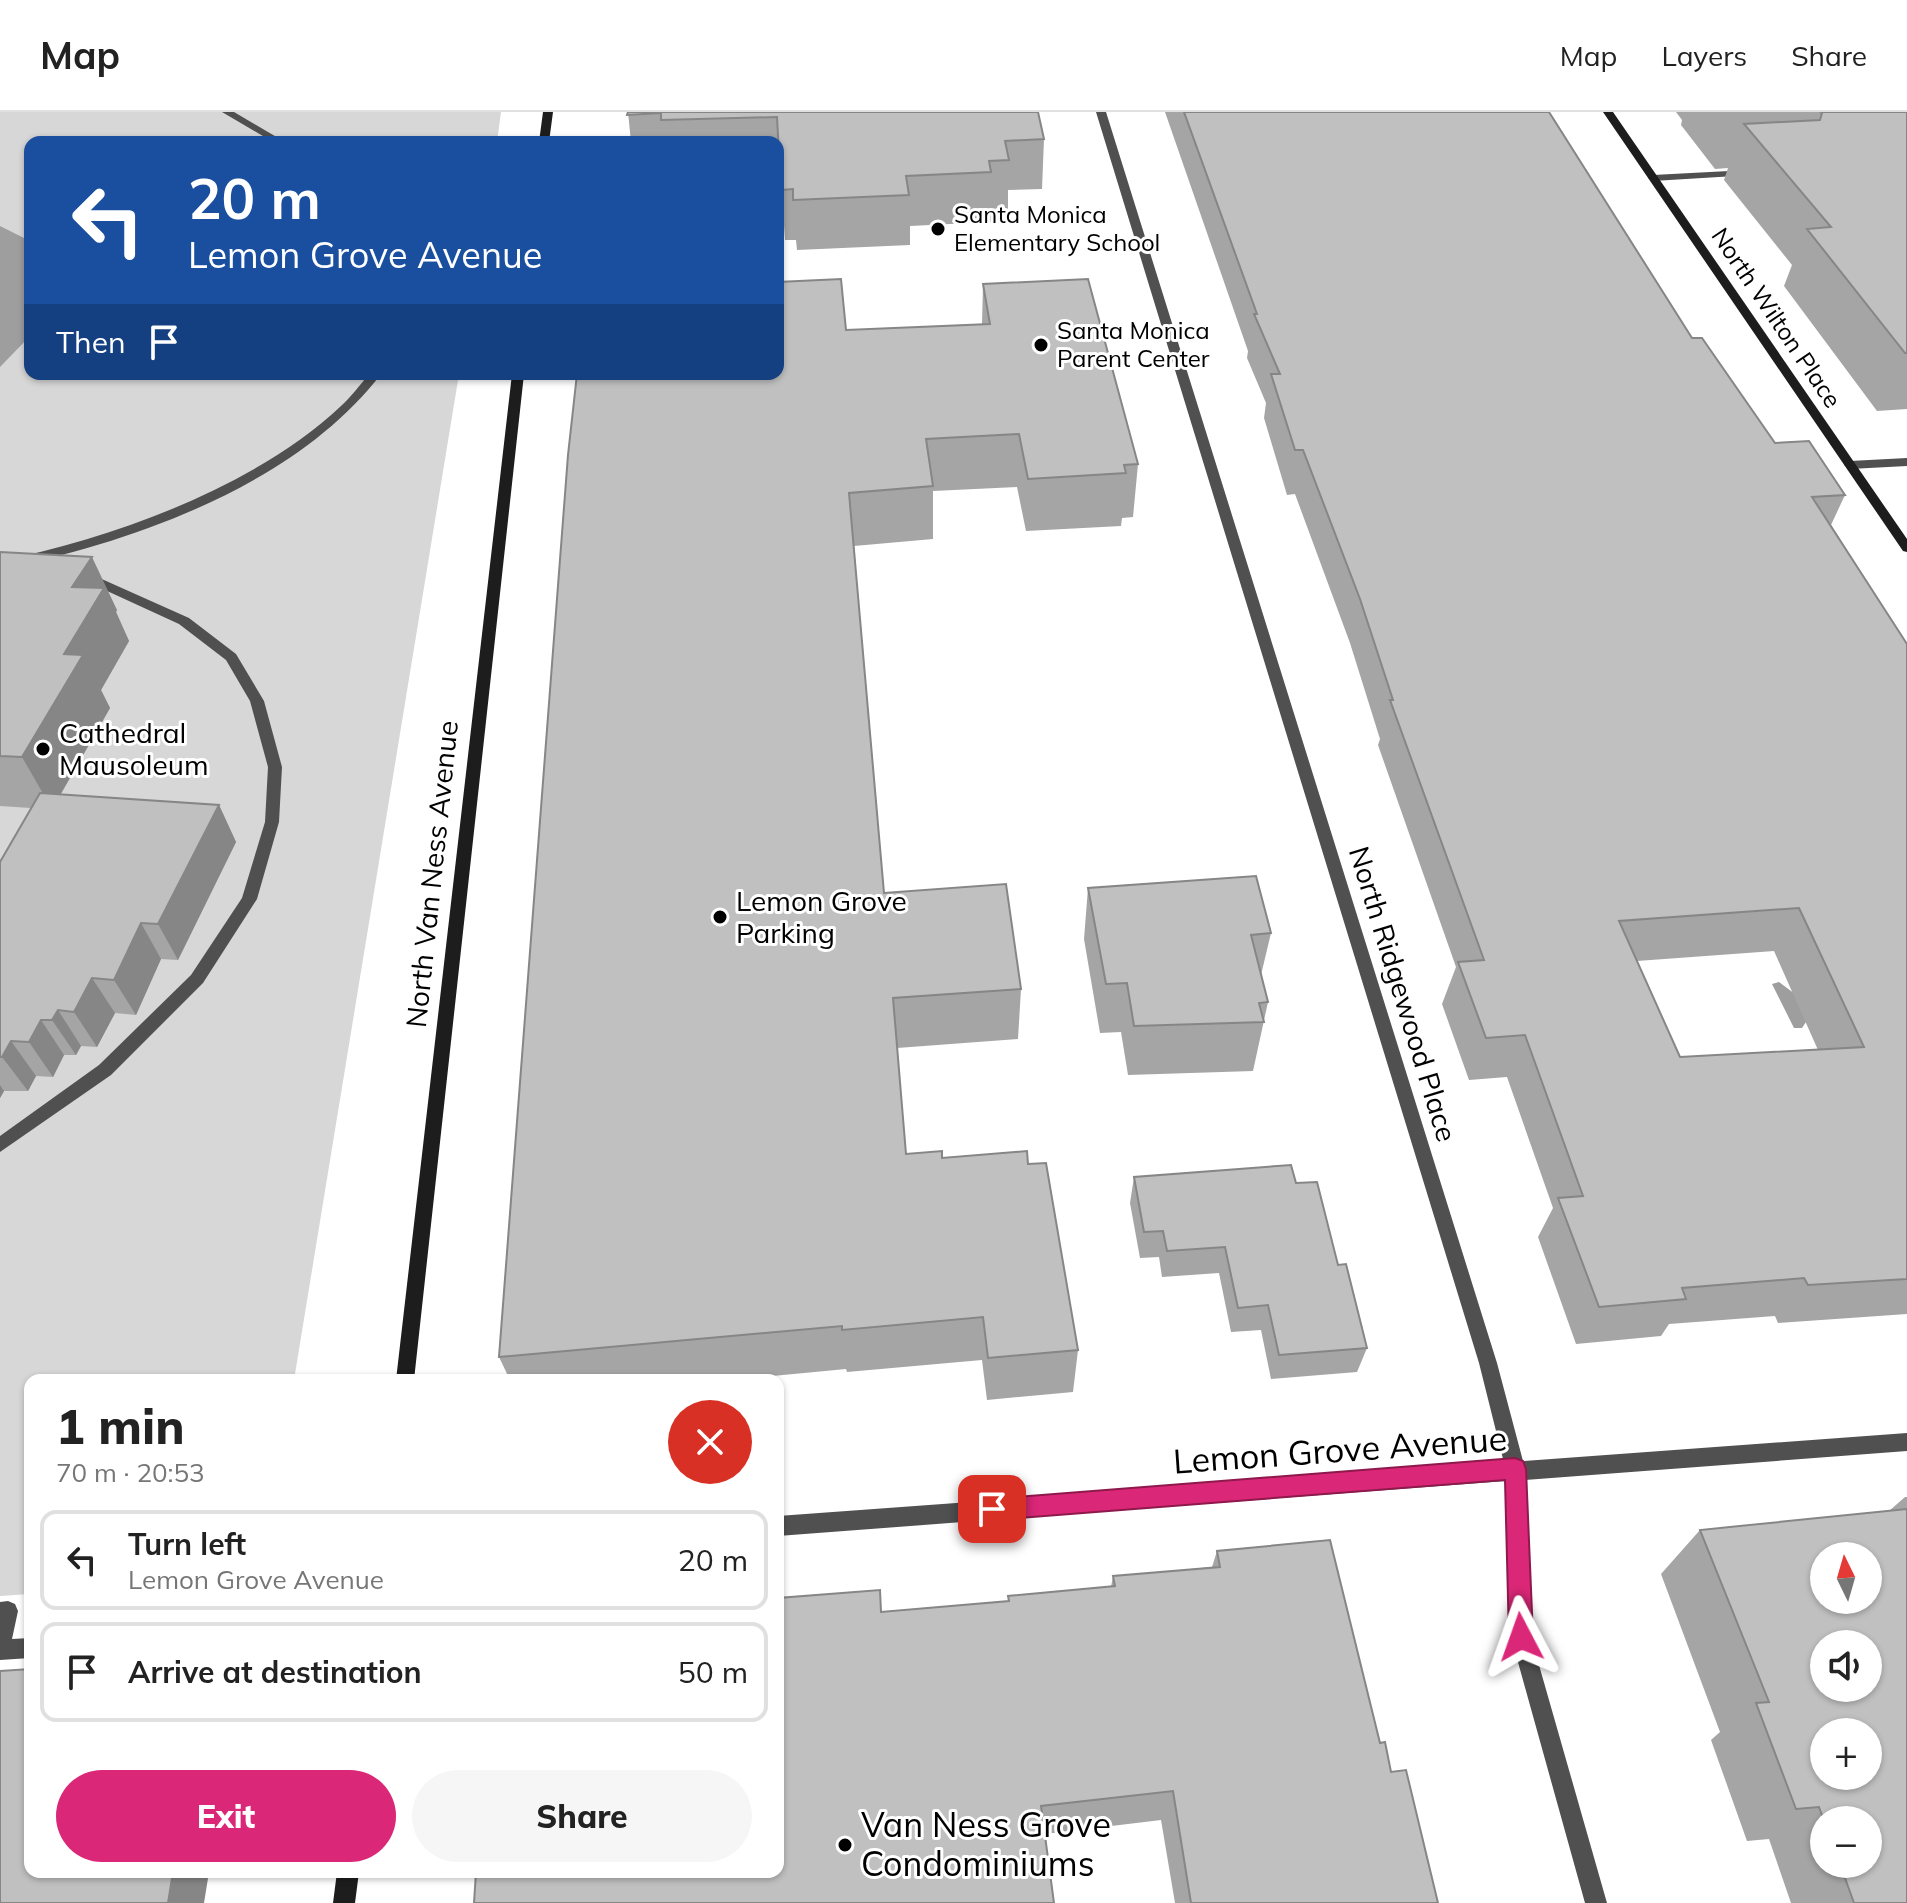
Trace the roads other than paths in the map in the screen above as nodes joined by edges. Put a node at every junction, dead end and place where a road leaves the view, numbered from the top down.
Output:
1 (227, 112) edge
2 (548, 112) edge
3 (1101, 112) edge
4 (1608, 112) edge
5 (269, 136) edge
6 (545, 136) edge
7 (1762, 173) edge
8 (1653, 178) junction
9 (371, 380) edge
10 (517, 380) edge
11 (1907, 462) edge
12 (1850, 465) junction
13 (1907, 548) edge
14 (39, 560) junction
15 (0, 565) edge
16 (0, 1145) edge
17 (406, 1374) edge
18 (1907, 1442) edge
19 (1515, 1469) junction
20 (784, 1526) edge
21 (0, 1612) edge
22 (0, 1647) edge
23 (24, 1648) edge
24 (347, 1878) edge
25 (344, 1903) edge
26 (1596, 1903) edge

1 - 5 street
2 - 6 street
3 - 19 street, North Ridgewood Place
4 - 8 street, North Wilton Place
7 - 8 street
8 - 12 street, North Wilton Place
9 - 14 street
10 - 17 street, North Van Ness Avenue
11 - 12 street
12 - 13 street, North Wilton Place
14 - 15 street
14 - 16 street
18 - 19 street, Lemon Grove Avenue
19 - 20 street, Lemon Grove Avenue
19 - 26 street, North Ridgewood Place
21 - 22 street
22 - 23 street
24 - 25 street

